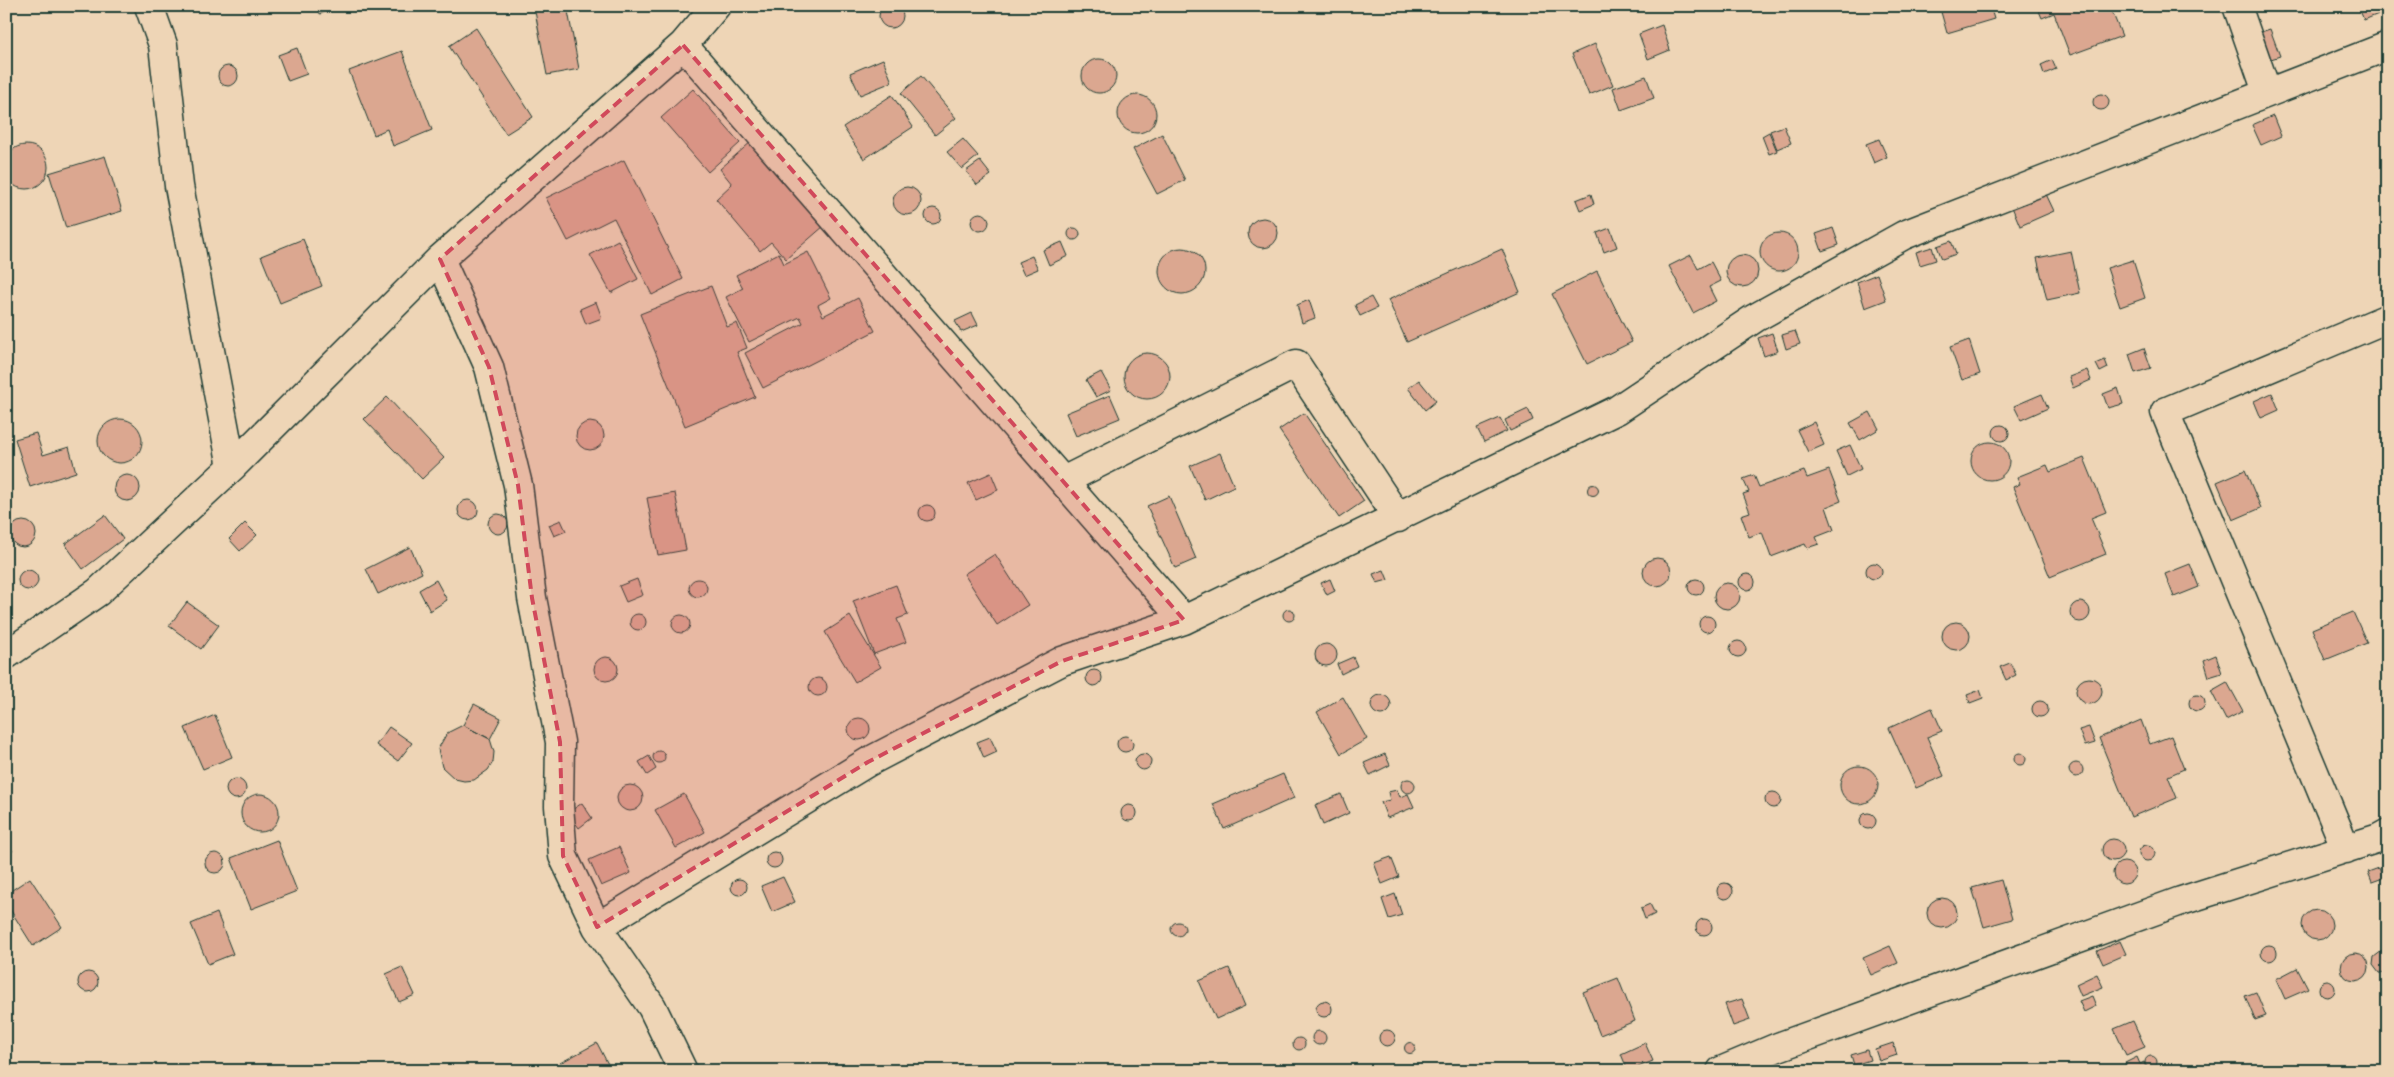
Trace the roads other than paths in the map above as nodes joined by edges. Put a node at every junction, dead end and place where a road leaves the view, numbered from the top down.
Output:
1 (149, 6) edge
2 (716, 6) edge
3 (2236, 6) edge
4 (683, 45) junction
5 (2388, 46) edge
6 (2267, 92) junction
7 (440, 260) junction
8 (2388, 318) edge
9 (232, 467) junction
10 (1062, 481) junction
11 (1398, 518) junction
12 (1184, 620) junction
13 (6, 656) edge
14 (2388, 833) edge
15 (2346, 849) junction
16 (597, 927) junction
17 (683, 1071) edge
18 (1721, 1071) edge

1 - 9 street
2 - 4 street
3 - 6 street
4 - 7 street
4 - 10 street
5 - 6 street
6 - 11 street
7 - 9 street
7 - 16 street
8 - 15 street
9 - 13 street
10 - 11 street
10 - 12 street
11 - 12 street
12 - 16 street
14 - 15 street
15 - 18 street
16 - 17 street

